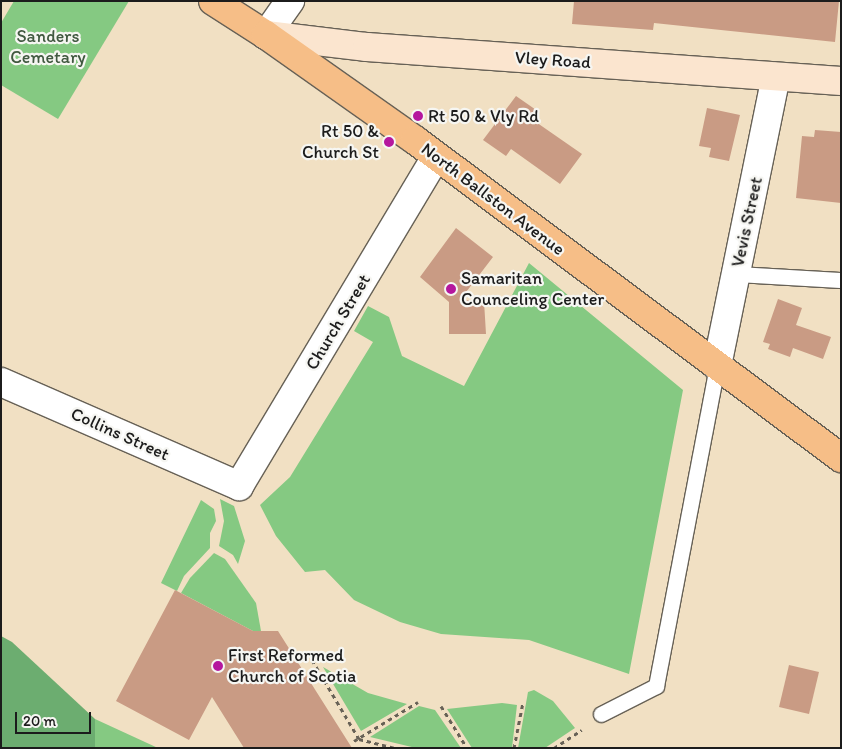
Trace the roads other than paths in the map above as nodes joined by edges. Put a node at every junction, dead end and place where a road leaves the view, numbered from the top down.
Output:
1 (213, 1) edge
2 (290, 1) edge
3 (266, 35) junction
4 (776, 77) junction
5 (841, 81) edge
6 (436, 157) junction
7 (736, 274) junction
8 (841, 280) edge
9 (717, 366) junction
10 (1, 382) edge
11 (841, 458) edge
12 (239, 486) joint
13 (601, 714) dead end

1 - 3 main road, North Ballston Avenue
2 - 3 street
3 - 4 street, Vley Road
3 - 6 main road, North Ballston Avenue
4 - 5 street, Vley Road
4 - 7 street, Vevis Street
6 - 9 main road, North Ballston Avenue
6 - 12 street, Church Street
7 - 8 lane
7 - 9 street, Vevis Street
9 - 11 main road, North Ballston Avenue
9 - 13 lane
10 - 12 street, Collins Street

